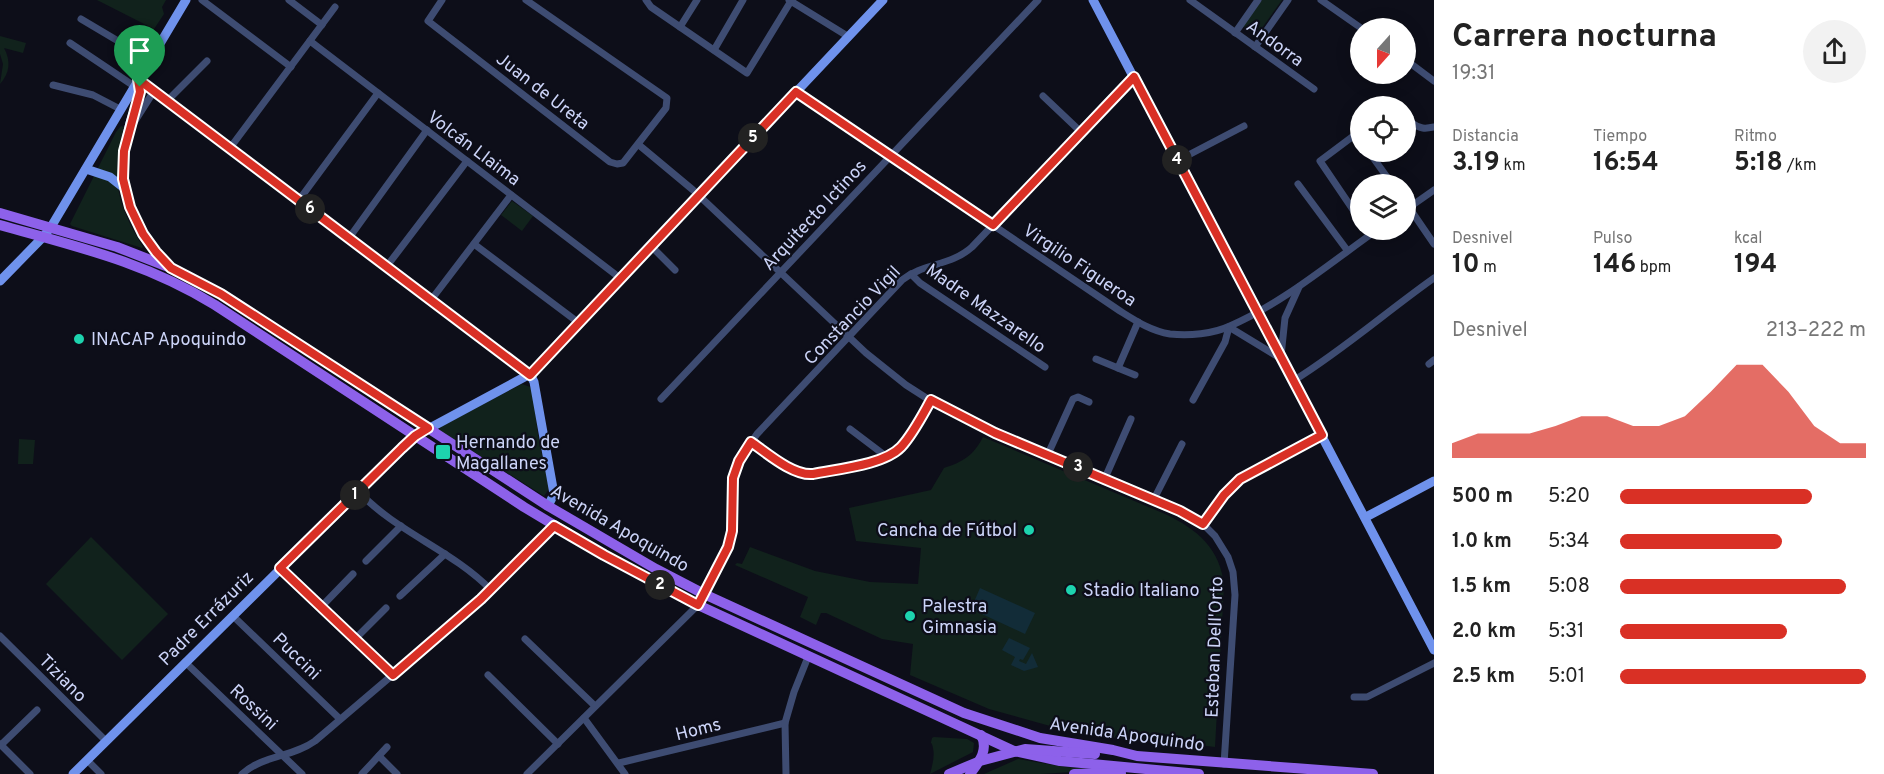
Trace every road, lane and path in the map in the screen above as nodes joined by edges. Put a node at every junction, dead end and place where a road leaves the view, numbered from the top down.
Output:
1 (186, 0) edge
2 (202, 0) edge
3 (289, 0) edge
4 (442, 0) edge
5 (526, 0) edge
6 (646, 0) edge
7 (697, 0) edge
8 (743, 0) edge
9 (883, 0) edge
10 (1038, 0) edge
11 (1093, 0) edge
12 (1190, 0) edge
13 (1258, 0) edge
14 (1288, 0) edge
15 (1321, 0) edge
16 (790, 1) edge
17 (335, 7) dead end
18 (81, 19) dead end
19 (1350, 20) edge
20 (322, 25) junction
21 (680, 27) junction
22 (1235, 33) junction
23 (849, 37) junction
24 (310, 41) junction
25 (70, 43) dead end
26 (1255, 47) junction
27 (714, 50) junction
28 (150, 60) junction
29 (207, 62) dead end
30 (291, 67) junction
31 (1416, 68) edge
32 (1134, 77) junction
33 (1434, 81) edge
34 (136, 82) junction
35 (53, 85) dead end
36 (1314, 89) dead end
37 (154, 91) junction
38 (796, 92) junction
39 (378, 93) junction
40 (1043, 96) dead end
41 (167, 100) junction
42 (120, 109) junction
43 (1244, 126) dead end
44 (1416, 126) edge
45 (1434, 127) edge
46 (427, 130) junction
47 (1081, 132) junction
48 (1350, 138) edge
49 (126, 141) junction
50 (639, 145) junction
51 (230, 148) junction
52 (890, 156) junction
53 (467, 161) junction
54 (1177, 161) junction
55 (86, 169) junction
56 (1298, 184) dead end
57 (124, 188) junction
58 (1434, 190) edge
59 (511, 195) junction
60 (699, 196) junction
61 (299, 200) junction
62 (1416, 201) edge
63 (1350, 205) edge
64 (0, 213) edge
65 (1416, 219) edge
66 (0, 225) edge
67 (993, 225) junction
68 (51, 227) junction
69 (43, 237) junction
70 (349, 238) junction
71 (1359, 240) edge
72 (474, 244) junction
73 (1434, 244) edge
74 (651, 246) junction
75 (1347, 250) junction
76 (387, 266) junction
77 (171, 268) junction
78 (675, 270) dead end
79 (780, 273) junction
80 (911, 274) junction
81 (620, 278) junction
82 (1434, 278) edge
83 (0, 281) edge
84 (1300, 285) junction
85 (431, 300) junction
86 (249, 311) junction
87 (1256, 311) junction
88 (226, 313) junction
89 (1138, 322) junction
90 (579, 323) junction
91 (1229, 327) junction
92 (849, 337) junction
93 (1096, 359) dead end
94 (1281, 359) junction
95 (1045, 367) dead end
96 (1118, 368) junction
97 (530, 375) junction
98 (1135, 375) dead end
99 (1293, 381) junction
100 (661, 399) dead end
101 (931, 400) junction
102 (1193, 400) dead end
103 (1089, 402) dead end
104 (1131, 419) dead end
105 (428, 428) junction
106 (850, 429) dead end
107 (1322, 435) junction
108 (415, 436) junction
109 (751, 442) junction
110 (1182, 444) dead end
111 (1048, 454) junction
112 (887, 457) junction
113 (1105, 478) junction
114 (1434, 481) edge
115 (358, 491) junction
116 (1154, 499) junction
117 (548, 506) junction
118 (524, 507) junction
119 (1366, 518) junction
120 (1203, 524) junction
121 (401, 526) junction
122 (554, 526) junction
123 (445, 554) junction
124 (366, 561) dead end
125 (280, 568) junction
126 (353, 574) dead end
127 (491, 590) junction
128 (704, 594) junction
129 (400, 596) dead end
130 (698, 605) junction
131 (321, 607) junction
132 (386, 609) dead end
133 (233, 616) junction
134 (1432, 634) edge
135 (0, 636) edge
136 (355, 639) junction
137 (525, 639) dead end
138 (1434, 650) edge
139 (808, 657) junction
140 (185, 662) junction
141 (1434, 663) edge
142 (393, 675) junction
143 (488, 675) dead end
144 (1354, 697) dead end
145 (595, 706) junction
146 (37, 710) dead end
147 (584, 718) junction
148 (340, 719) junction
149 (785, 723) junction
150 (981, 735) junction
151 (106, 741) junction
152 (558, 744) junction
153 (0, 745) edge
154 (387, 747) dead end
155 (1014, 751) junction
156 (282, 754) junction
157 (379, 756) junction
158 (1137, 756) junction
159 (87, 760) junction
160 (980, 761) junction
161 (619, 764) junction
162 (1224, 764) junction
163 (24, 768) junction
164 (1166, 771) junction
165 (18, 774) edge
166 (30, 774) edge
167 (73, 774) edge
168 (101, 774) edge
169 (242, 774) edge
170 (303, 774) edge
171 (362, 774) edge
172 (398, 774) edge
173 (527, 774) edge
174 (625, 774) edge
175 (786, 774) edge
176 (949, 774) edge
177 (970, 774) edge
178 (1074, 774) edge
179 (1138, 774) edge
180 (1199, 774) edge
181 (1373, 774) edge

1 - 28 main road
2 - 30 street
3 - 20 street
4 - 50 street, Juan de Ureta
5 - 50 street
6 - 21 street
7 - 21 street
8 - 27 street
9 - 23 main road
10 - 52 street, Arquitecto Ictinos
11 - 32 main road
12 - 22 street, Andorra
13 - 22 street
14 - 26 street
15 - 19 street
16 - 23 street
16 - 27 street
17 - 20 street
18 - 28 street
20 - 24 street
21 - 27 street
22 - 26 street, Andorra
23 - 38 main road
24 - 30 street
24 - 39 street, Volcán Llaima
25 - 34 street
26 - 36 street, Andorra
28 - 34 main road
29 - 41 street
30 - 51 street
31 - 33 street
32 - 47 street, Constancio Vigil
32 - 54 main road
34 - 37 street
34 - 42 main road
34 - 49 main road
35 - 42 street
37 - 41 street
37 - 49 street
38 - 52 street, Virgilio Figueroa
38 - 60 main road
39 - 46 street, Volcán Llaima
39 - 61 street
40 - 47 street
41 - 51 street
42 - 55 main road
43 - 54 street
44 - 45 street
46 - 53 street, Volcán Llaima
46 - 70 street
47 - 67 street, Constancio Vigil
48 - 63 street
49 - 57 main road
50 - 60 street, Esteban Dell'Orto
51 - 61 street
52 - 67 street, Virgilio Figueroa
52 - 79 street, Arquitecto Ictinos
53 - 59 street, Volcán Llaima
53 - 76 street
54 - 87 main road
55 - 57 main road
55 - 68 main road
56 - 75 street
57 - 77 main road
58 - 62 street
59 - 72 street
59 - 81 street, Volcán Llaima
60 - 74 main road
60 - 79 street, Esteban Dell'Orto
61 - 70 street
64 - 68 main road, Avenida Apoquindo
65 - 73 street
66 - 69 main road, Avenida Apoquindo
67 - 80 street, Constancio Vigil
67 - 89 street, Virgilio Figueroa
68 - 69 main road
68 - 77 main road, Avenida Apoquindo
69 - 83 main road
69 - 88 main road, Avenida Apoquindo
70 - 76 street
71 - 75 street, Virgilio Figueroa
72 - 85 street
72 - 90 street
74 - 78 street
74 - 81 main road
75 - 84 street, Virgilio Figueroa
76 - 85 street
77 - 86 main road, Avenida Apoquindo
79 - 92 street, Esteban Dell'Orto
79 - 100 street, Arquitecto Ictinos
80 - 92 street, Constancio Vigil
80 - 95 street, Madre Mazzarello
81 - 90 main road
82 - 99 street
84 - 87 street, Virgilio Figueroa
84 - 94 street
85 - 97 street
86 - 88 main road
86 - 105 main road, Avenida Apoquindo
87 - 91 street, Virgilio Figueroa
87 - 94 main road
88 - 108 main road, Avenida Apoquindo
89 - 91 street, Virgilio Figueroa
89 - 96 street, Virgilio Figueroa
90 - 97 main road
91 - 94 street
91 - 102 street
92 - 101 street, Esteban Dell'Orto
92 - 109 street, Constancio Vigil
93 - 96 street
94 - 99 main road
96 - 98 street
97 - 105 main road
97 - 117 main road
99 - 107 main road
101 - 111 street, Esteban Dell'Orto
101 - 112 street
103 - 111 street
104 - 113 street
105 - 108 main road
105 - 117 main road, Avenida Apoquindo
106 - 112 street
107 - 119 main road
107 - 120 street
108 - 115 main road, Padre Errázuriz
108 - 118 main road, Avenida Apoquindo
109 - 112 street
109 - 128 street, Constancio Vigil
110 - 116 street
111 - 113 street, Esteban Dell'Orto
113 - 116 street, Esteban Dell'Orto
114 - 119 main road
115 - 121 street
115 - 125 main road, Padre Errázuriz
116 - 120 street, Esteban Dell'Orto
117 - 118 main road
117 - 128 main road, Avenida Apoquindo
118 - 122 main road, Avenida Apoquindo
119 - 134 main road
120 - 162 street, Esteban Dell'Orto
121 - 123 street
121 - 124 street
122 - 127 street
122 - 130 main road, Avenida Apoquindo
123 - 127 street
123 - 129 street
125 - 131 street
125 - 133 main road, Padre Errázuriz
126 - 131 street
127 - 142 street
128 - 130 street, Constancio Vigil
128 - 158 main road, Avenida Apoquindo
130 - 139 main road, Avenida Apoquindo
130 - 145 street, Constancio Vigil
131 - 136 street
132 - 136 street
133 - 140 main road, Padre Errázuriz
133 - 148 street, Puccini
134 - 138 main road
135 - 151 street, Tiziano
136 - 142 street
137 - 145 street
139 - 149 street
139 - 150 main road, Avenida Apoquindo
140 - 151 main road, Padre Errázuriz
140 - 156 street, Rossini
141 - 144 street
142 - 148 street
143 - 152 street
145 - 147 street, Constancio Vigil
146 - 153 street
147 - 152 street, Constancio Vigil
147 - 161 street
148 - 156 street
149 - 161 street, Homs
149 - 175 street
150 - 155 main road, Avenida Apoquindo
150 - 160 main road
151 - 159 main road, Padre Errázuriz
152 - 173 street, Constancio Vigil
153 - 163 street
154 - 157 street
155 - 158 main road
155 - 160 main road
155 - 164 main road, Avenida Apoquindo
156 - 169 street
156 - 170 street, Rossini
157 - 171 street
157 - 172 street
158 - 162 main road, Avenida Apoquindo
159 - 167 main road, Padre Errázuriz
159 - 168 street
160 - 176 main road
160 - 177 main road
161 - 174 street
162 - 181 main road, Avenida Apoquindo
163 - 165 street
163 - 166 street
164 - 179 main road
164 - 180 main road, Avenida Apoquindo
178 - 179 main road

